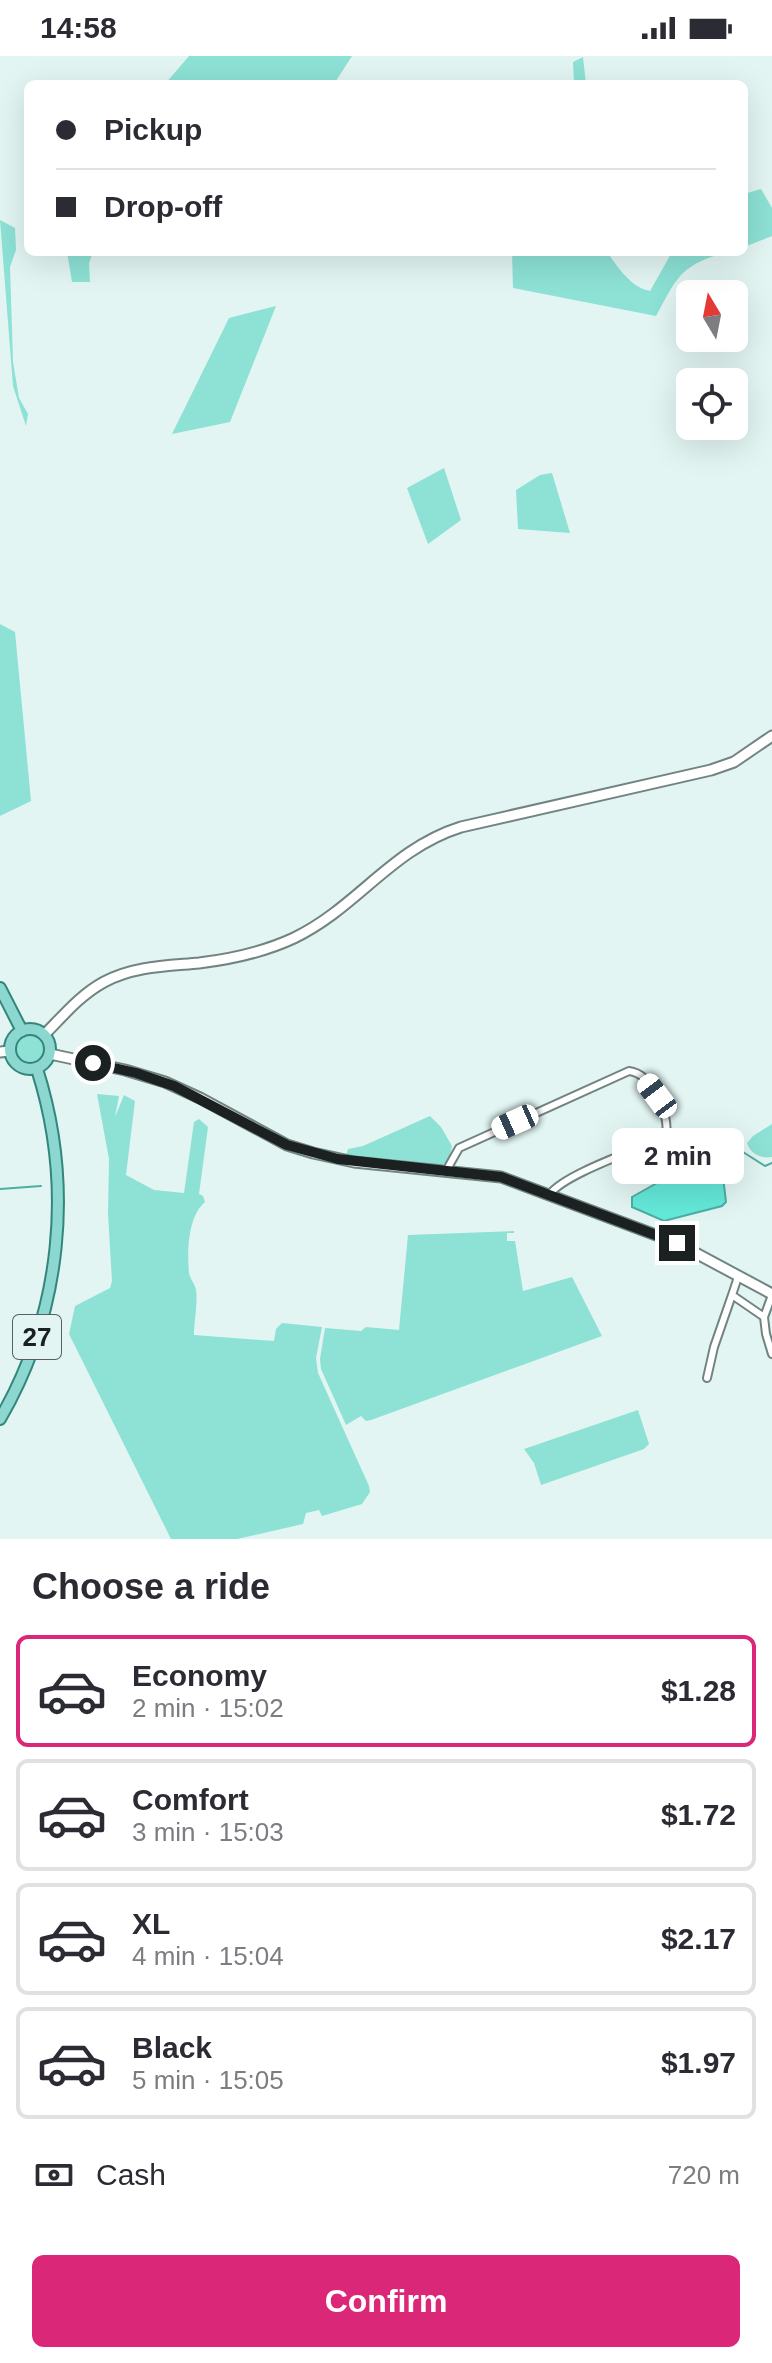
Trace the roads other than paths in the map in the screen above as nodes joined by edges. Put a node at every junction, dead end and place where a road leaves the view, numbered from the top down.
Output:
1 (772, 736) edge
2 (0, 988) edge
3 (22, 1031) junction
4 (44, 1035) junction
5 (5, 1052) edge
6 (50, 1054) junction
7 (37, 1069) junction
8 (446, 1171) junction
9 (550, 1194) junction
10 (738, 1277) junction
11 (772, 1294) edge
12 (732, 1295) junction
13 (764, 1317) junction
14 (772, 1354) edge
15 (707, 1378) dead end
16 (0, 1419) edge

1 - 4 main road
2 - 3 main road
3 - 4 main road
3 - 5 main road
4 - 6 main road
5 - 7 main road
6 - 7 main road
6 - 8 main road
7 - 16 main road, 27
8 - 9 main road
8 - 9 street
9 - 10 main road
10 - 11 main road
10 - 12 street
11 - 13 street
12 - 13 street
12 - 15 street
13 - 14 street

